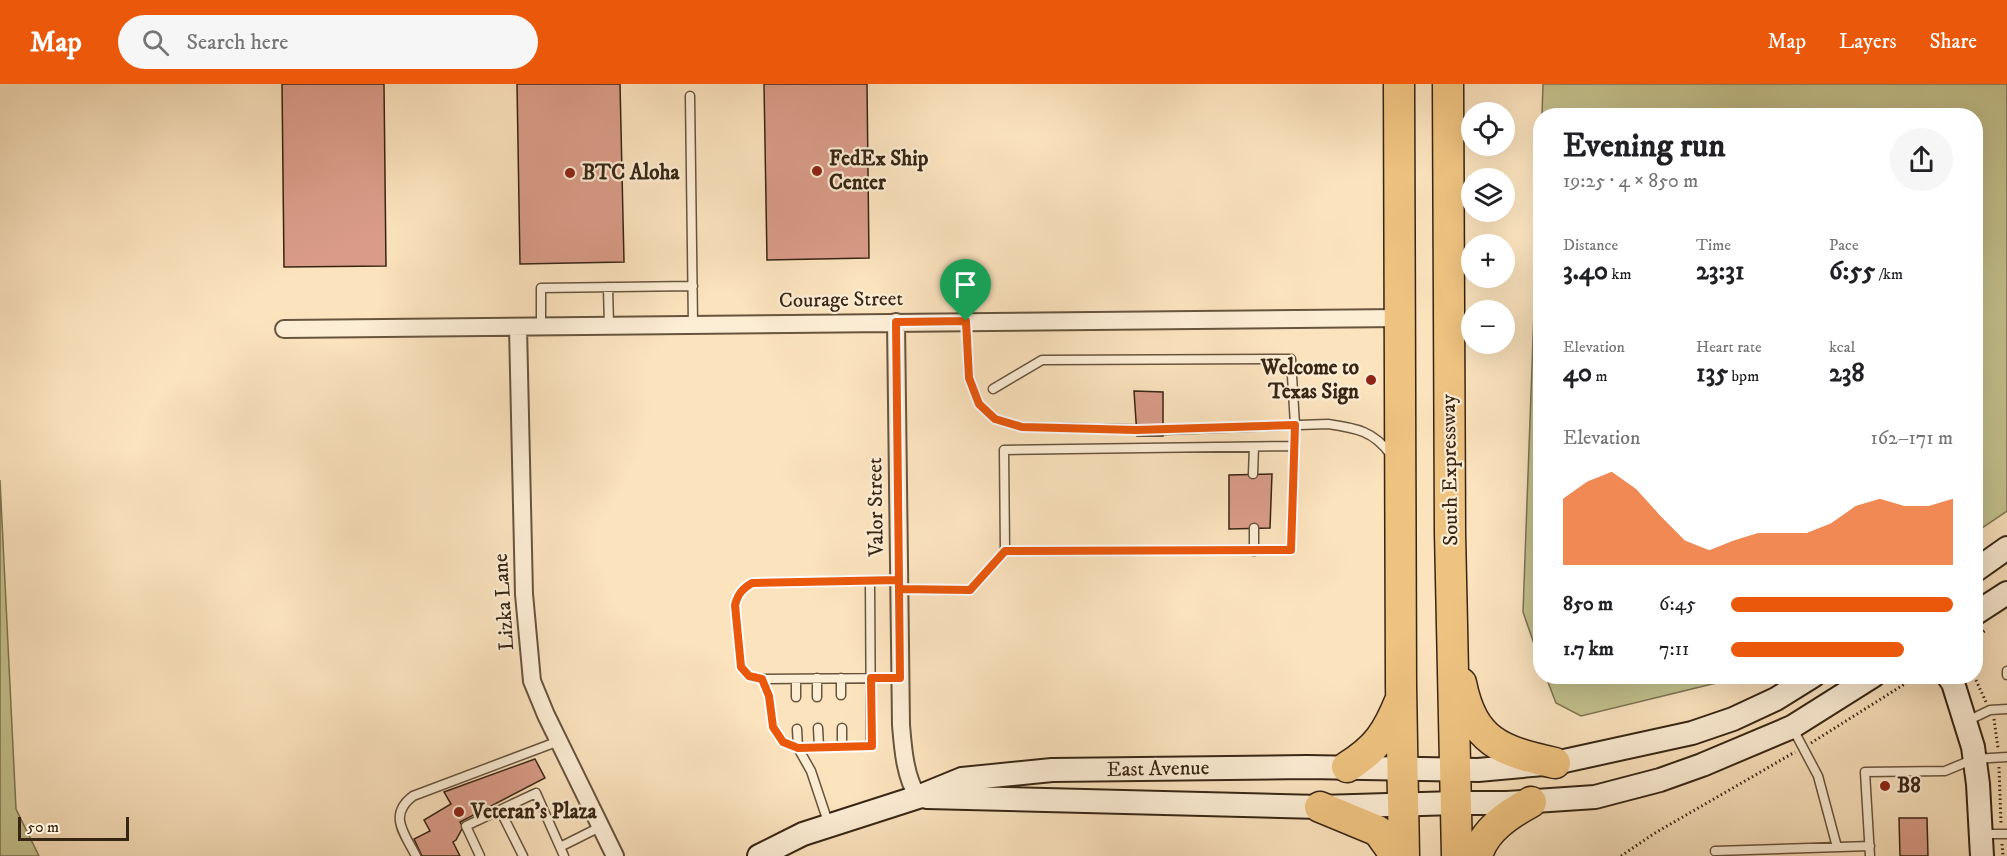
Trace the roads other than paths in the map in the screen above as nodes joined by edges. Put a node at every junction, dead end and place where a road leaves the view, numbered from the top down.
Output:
1 (1391, 84) edge
2 (1399, 84) edge
3 (1448, 84) edge
4 (690, 96) dead end
5 (1399, 117) junction
6 (693, 286) junction
7 (608, 287) junction
8 (1400, 318) junction
9 (966, 321) junction
10 (896, 322) junction
11 (693, 325) junction
12 (609, 326) junction
13 (518, 327) junction
14 (541, 327) junction
15 (284, 329) dead end
16 (993, 389) dead end
17 (1295, 425) junction
18 (1294, 446) junction
19 (1254, 447) junction
20 (1400, 468) junction
21 (1253, 474) dead end
22 (1254, 528) dead end
23 (2007, 548) edge
24 (1005, 551) junction
25 (1254, 551) junction
26 (1983, 565) edge
27 (870, 581) junction
28 (899, 584) junction
29 (2005, 599) edge
30 (1983, 610) edge
31 (1452, 636) junction
32 (817, 678) junction
33 (841, 678) junction
34 (871, 678) junction
35 (900, 678) junction
36 (762, 679) junction
37 (796, 679) junction
38 (1800, 684) edge
39 (1860, 684) edge
40 (1953, 684) edge
41 (841, 695) dead end
42 (796, 696) dead end
43 (817, 696) dead end
44 (1402, 698) junction
45 (2007, 709) edge
46 (1965, 722) junction
47 (1792, 726) junction
48 (818, 728) dead end
49 (842, 728) dead end
50 (797, 729) dead end
51 (559, 741) junction
52 (819, 747) junction
53 (842, 747) junction
54 (798, 748) junction
55 (2007, 758) edge
56 (1974, 759) junction
57 (1555, 763) junction
58 (1347, 767) junction
59 (1403, 768) junction
60 (1455, 770) junction
61 (918, 797) junction
62 (1531, 802) junction
63 (1456, 803) junction
64 (1404, 805) junction
65 (1320, 807) junction
66 (500, 810) junction
67 (829, 826) junction
68 (600, 827) junction
69 (2007, 834) edge
70 (1981, 845) edge
71 (1870, 846) junction
72 (560, 847) junction
73 (1837, 847) junction
74 (1715, 851) dead end
75 (416, 856) edge
76 (480, 856) edge
77 (523, 856) edge
78 (564, 856) edge
79 (615, 856) edge
80 (759, 856) edge
81 (1396, 856) edge
82 (1404, 856) edge
83 (1457, 856) edge
84 (1478, 856) edge
85 (1870, 856) edge

1 - 5 highway
2 - 5 highway
3 - 31 highway, South Expressway
4 - 6 lane
5 - 8 highway
6 - 7 lane
6 - 11 lane
7 - 12 lane
7 - 14 lane
8 - 9 street, Courage Street
8 - 20 highway
9 - 10 street, Courage Street
9 - 17 lane
10 - 11 street, Courage Street
10 - 28 street, Valor Street
11 - 12 street, Courage Street
12 - 14 street, Courage Street
13 - 14 street, Courage Street
13 - 15 street, Courage Street
13 - 51 street, Lizka Lane
16 - 17 lane
17 - 18 lane
17 - 20 lane
18 - 19 lane
18 - 25 lane
19 - 21 lane
19 - 24 lane
20 - 44 highway
22 - 25 lane
23 - 26 street
24 - 25 lane
24 - 28 lane
27 - 28 lane
27 - 34 lane
27 - 36 lane
28 - 35 street, Valor Street
29 - 30 street
31 - 57 highway
31 - 60 highway, South Expressway
32 - 33 lane
32 - 37 lane
32 - 43 lane
33 - 34 lane
33 - 41 lane
34 - 35 lane
34 - 53 lane
35 - 61 street, Valor Street
36 - 37 lane
36 - 54 lane
37 - 42 lane
38 - 57 street, East Avenue
39 - 47 street, East Avenue
40 - 46 street
44 - 58 highway
44 - 59 highway
45 - 46 lane
46 - 56 street
47 - 62 street, East Avenue
47 - 73 lane
48 - 52 lane
49 - 53 lane
50 - 54 lane
51 - 68 street, Lizka Lane
51 - 75 lane
52 - 53 lane
52 - 54 lane
54 - 67 lane
55 - 56 lane
56 - 70 street
56 - 71 lane
57 - 60 street, East Avenue
58 - 59 street, East Avenue
58 - 61 street, East Avenue
59 - 60 street, East Avenue
59 - 64 highway
60 - 63 highway, South Expressway
61 - 65 street, East Avenue
61 - 67 street, East Avenue
62 - 63 street, East Avenue
62 - 84 highway
63 - 64 street, East Avenue
63 - 83 highway, South Expressway
64 - 65 street, East Avenue
64 - 82 highway
65 - 81 highway
66 - 72 lane
66 - 76 lane
66 - 77 lane
67 - 80 street, East Avenue
68 - 72 lane
68 - 79 street, Lizka Lane
69 - 70 lane
71 - 73 lane
71 - 85 lane
72 - 78 lane
73 - 74 lane

